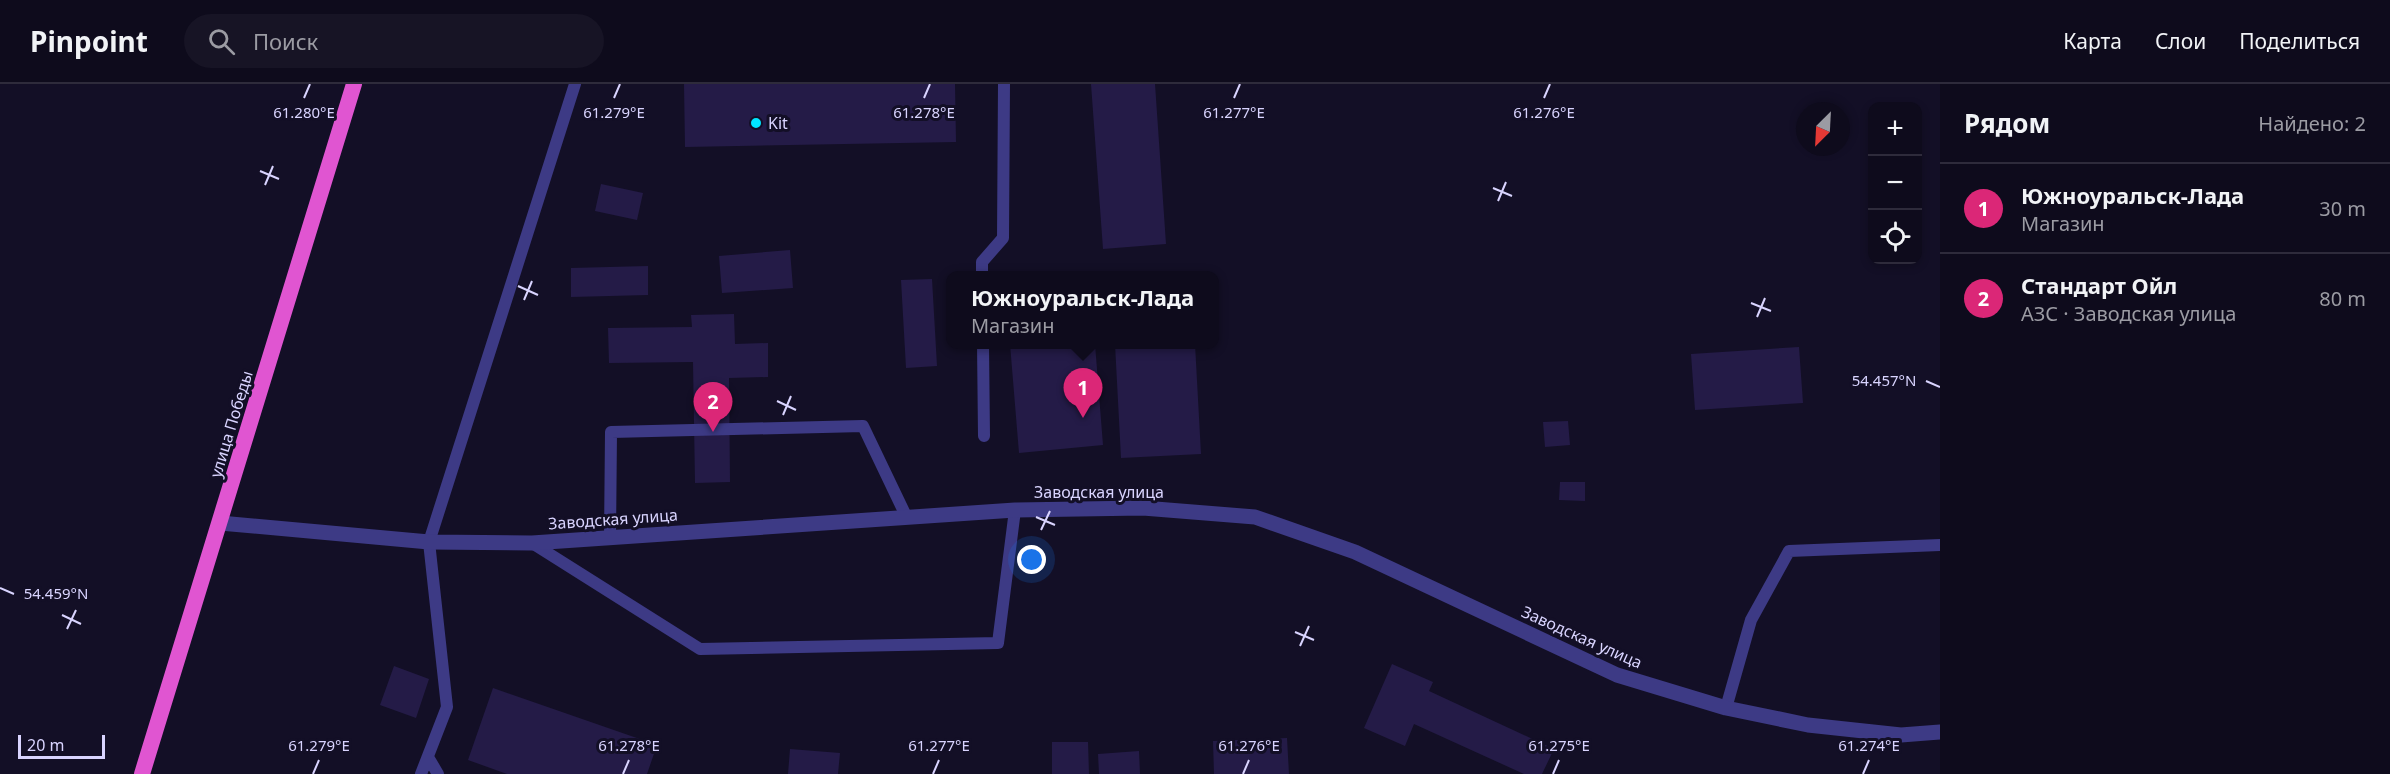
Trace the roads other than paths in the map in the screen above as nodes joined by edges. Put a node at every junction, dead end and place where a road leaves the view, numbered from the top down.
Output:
1 (354, 84) edge
2 (575, 84) edge
3 (1004, 84) edge
4 (982, 271) edge
5 (983, 349) edge
6 (984, 436) dead end
7 (1015, 510) junction
8 (907, 518) junction
9 (220, 523) junction
10 (610, 538) junction
11 (429, 542) junction
12 (532, 543) junction
13 (1940, 545) edge
14 (1726, 708) junction
15 (1940, 732) edge
16 (428, 757) junction
17 (142, 774) edge
18 (421, 774) edge
19 (438, 774) edge

1 - 9 highway, улица Победы
2 - 11 lane
3 - 4 lane
5 - 6 lane
7 - 8 street, Заводская улица
7 - 12 lane
7 - 14 street, Заводская улица
8 - 10 street, Заводская улица
8 - 10 lane
9 - 11 street, Заводская улица
9 - 17 highway, улица Победы
10 - 12 street, Заводская улица
11 - 12 street, Заводская улица
11 - 16 lane
13 - 14 lane
14 - 15 street, Заводская улица
16 - 18 lane
16 - 19 lane

